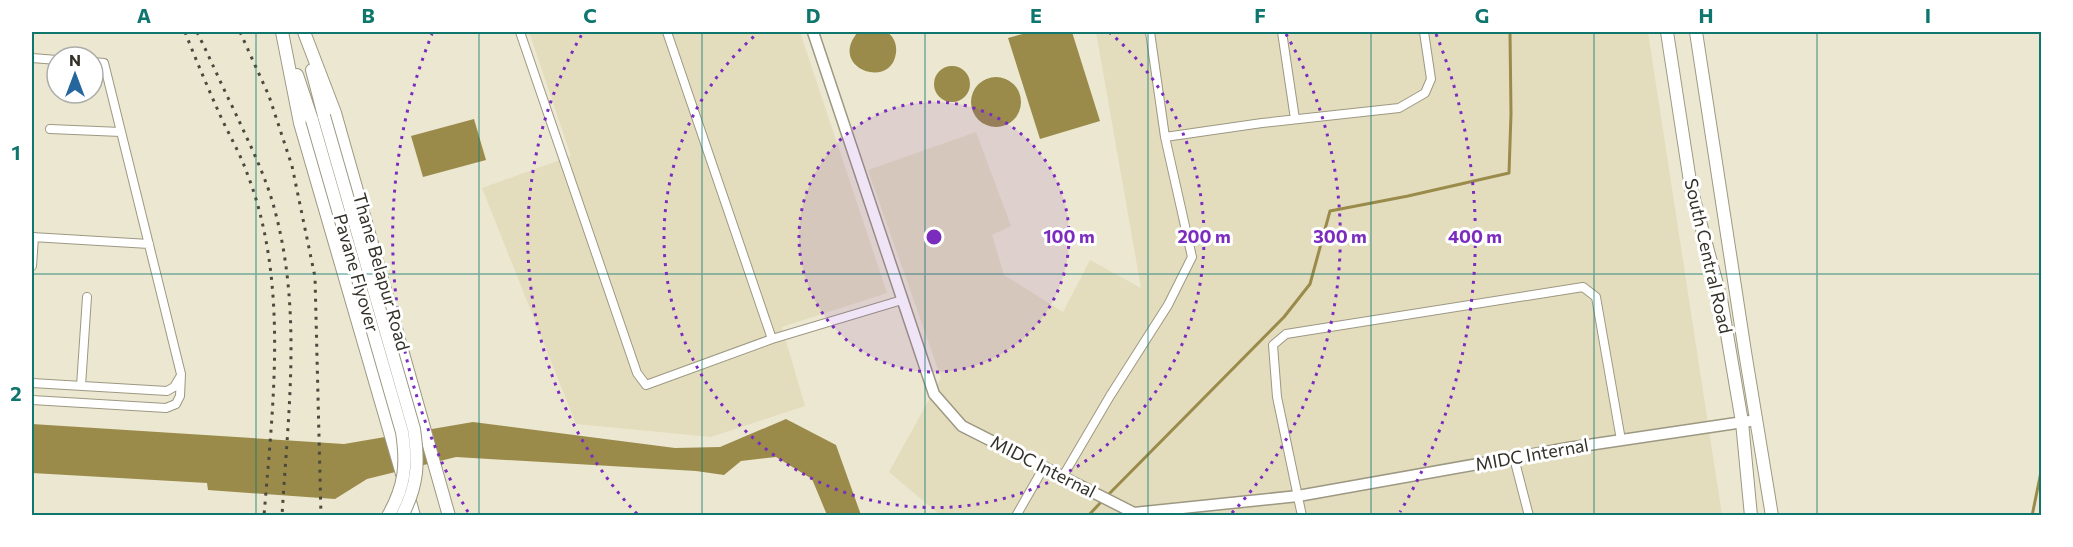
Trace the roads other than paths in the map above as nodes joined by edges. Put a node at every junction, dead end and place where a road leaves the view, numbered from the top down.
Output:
1 (282, 32) edge
2 (303, 32) edge
3 (520, 32) edge
4 (667, 32) edge
5 (813, 32) edge
6 (1150, 32) edge
7 (1282, 32) edge
8 (1424, 32) edge
9 (1667, 32) edge
10 (1696, 32) edge
11 (105, 67) edge
12 (318, 118) junction
13 (1295, 119) junction
14 (50, 129) dead end
15 (121, 132) junction
16 (1165, 137) junction
17 (33, 237) edge
18 (148, 244) junction
19 (32, 266) edge
20 (87, 297) dead end
21 (902, 300) junction
22 (772, 339) junction
23 (181, 374) junction
24 (32, 383) edge
25 (81, 386) junction
26 (32, 400) edge
27 (1756, 421) junction
28 (1742, 422) junction
29 (1621, 440) junction
30 (1514, 458) junction
31 (1044, 467) junction
32 (1063, 476) junction
33 (1298, 496) junction
34 (388, 516) edge
35 (402, 516) edge
36 (414, 516) edge
37 (449, 516) edge
38 (1016, 516) edge
39 (1302, 516) edge
40 (1529, 516) edge
41 (1751, 516) edge
42 (1772, 516) edge

1 - 12 main road, Pavane Flyover
1 - 36 main road, Thane Belapur Road
2 - 12 main road, Pavane Flyover
2 - 37 main road, Thane Belapur Road
3 - 22 street
4 - 22 street
5 - 21 street, MIDC Internal
6 - 16 street
7 - 13 street
8 - 13 street
9 - 28 main road, South Central Road
10 - 27 main road, South Central Road
11 - 15 street
12 - 34 main road, Pavane Flyover, bridge
12 - 35 main road, Pavane Flyover, bridge
13 - 16 street
14 - 15 street
15 - 18 street
16 - 32 street
17 - 18 street
17 - 19 street
18 - 23 street
20 - 25 street
21 - 22 street
21 - 31 street, MIDC Internal
23 - 25 street
23 - 26 street
24 - 25 street
27 - 28 street, MIDC Internal
27 - 42 main road, South Central Road
28 - 29 street, MIDC Internal
28 - 41 main road, South Central Road
29 - 30 street, MIDC Internal
29 - 33 street
30 - 33 street, MIDC Internal
30 - 40 street
31 - 32 street, MIDC Internal
31 - 38 street
32 - 33 street, MIDC Internal
33 - 39 street

